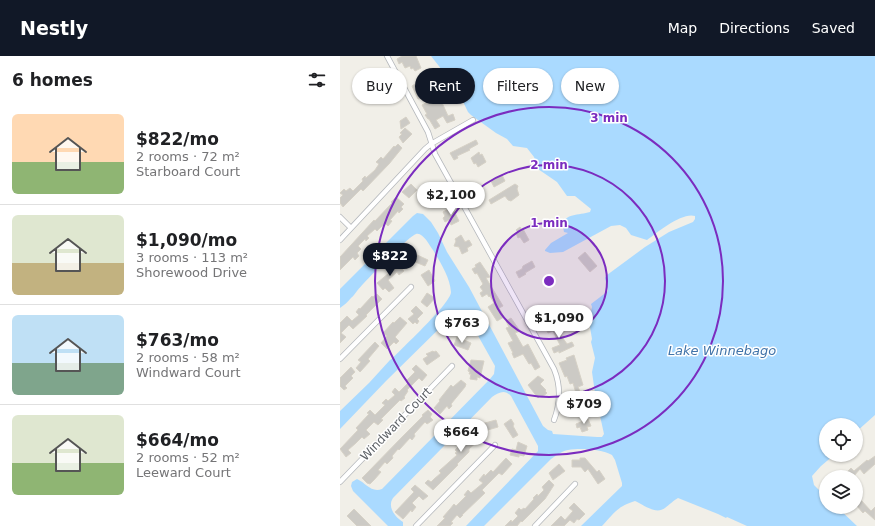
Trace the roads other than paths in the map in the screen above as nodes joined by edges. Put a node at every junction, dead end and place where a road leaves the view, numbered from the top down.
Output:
1 (387, 56) edge
2 (473, 120) dead end
3 (431, 144) junction
4 (340, 217) edge
5 (351, 228) junction
6 (340, 240) edge
7 (411, 287) dead end
8 (340, 359) edge
9 (452, 366) dead end
10 (554, 420) dead end
11 (495, 445) dead end
12 (340, 482) edge
13 (575, 484) dead end
14 (416, 526) edge
15 (535, 526) edge

1 - 3 street
2 - 3 street
3 - 5 street
3 - 10 street
4 - 5 street
5 - 6 street
7 - 8 street
9 - 12 street, Windward Court
11 - 14 street
13 - 15 street

